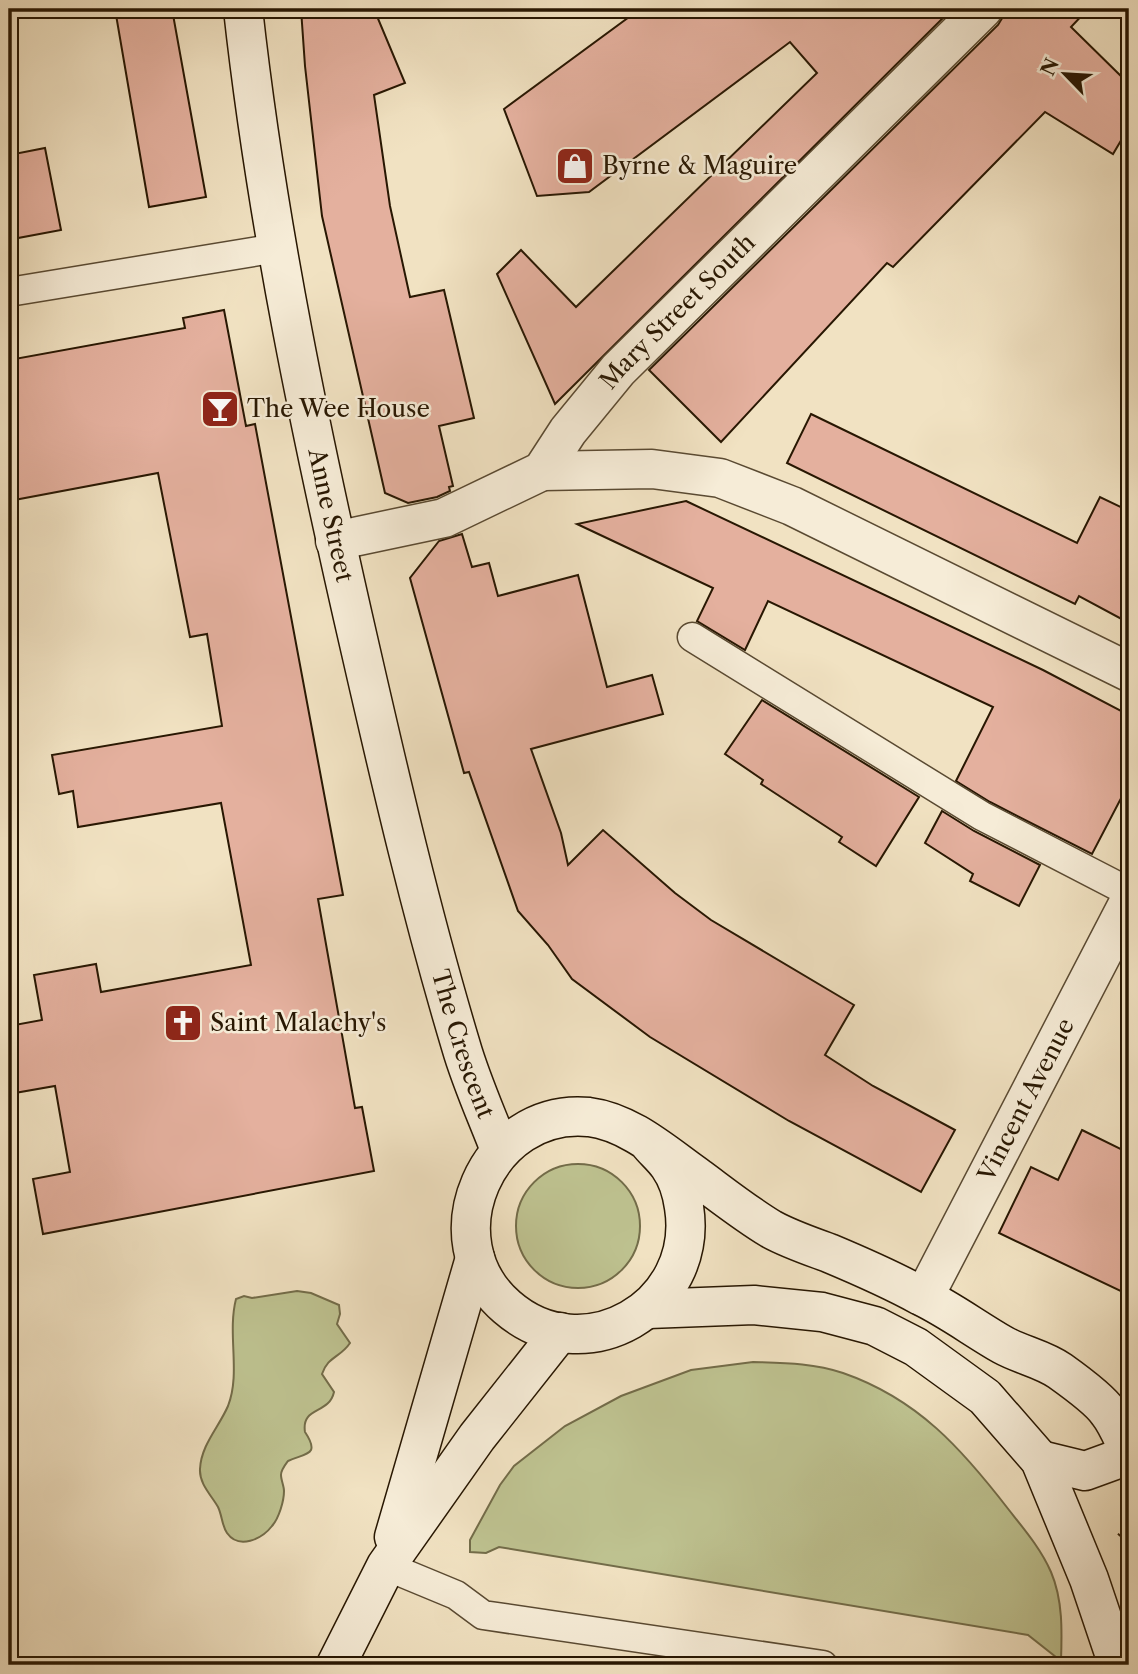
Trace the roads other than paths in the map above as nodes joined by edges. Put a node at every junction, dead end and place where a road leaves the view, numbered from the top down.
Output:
1 (243, 9) edge
2 (984, 9) edge
3 (277, 248) junction
4 (9, 292) edge
5 (542, 471) junction
6 (335, 541) junction
7 (692, 636) dead end
8 (1129, 672) edge
9 (1129, 891) edge
10 (1129, 902) edge
11 (431, 935) joint
12 (648, 1142) junction
13 (500, 1150) junction
14 (475, 1258) junction
15 (923, 1297) junction
16 (648, 1309) junction
17 (560, 1332) junction
18 (1129, 1453) edge
19 (1040, 1460) junction
20 (386, 1566) junction
21 (336, 1665) edge
22 (823, 1665) edge
23 (1118, 1665) edge

1 - 3 main road, Anne Street
2 - 5 main road, Mary Street South
3 - 4 lane
3 - 6 main road, Anne Street
5 - 6 main road
5 - 8 main road
6 - 11 main road, Anne Street
7 - 9 lane
10 - 15 main road, Vincent Avenue
11 - 13 main road, The Crescent
12 - 13 main road
12 - 15 main road
12 - 16 main road
13 - 14 main road
14 - 17 main road
14 - 20 main road
15 - 18 main road
16 - 17 main road
16 - 19 main road
17 - 20 main road
18 - 19 main road
19 - 23 main road
20 - 21 main road
20 - 22 lane

